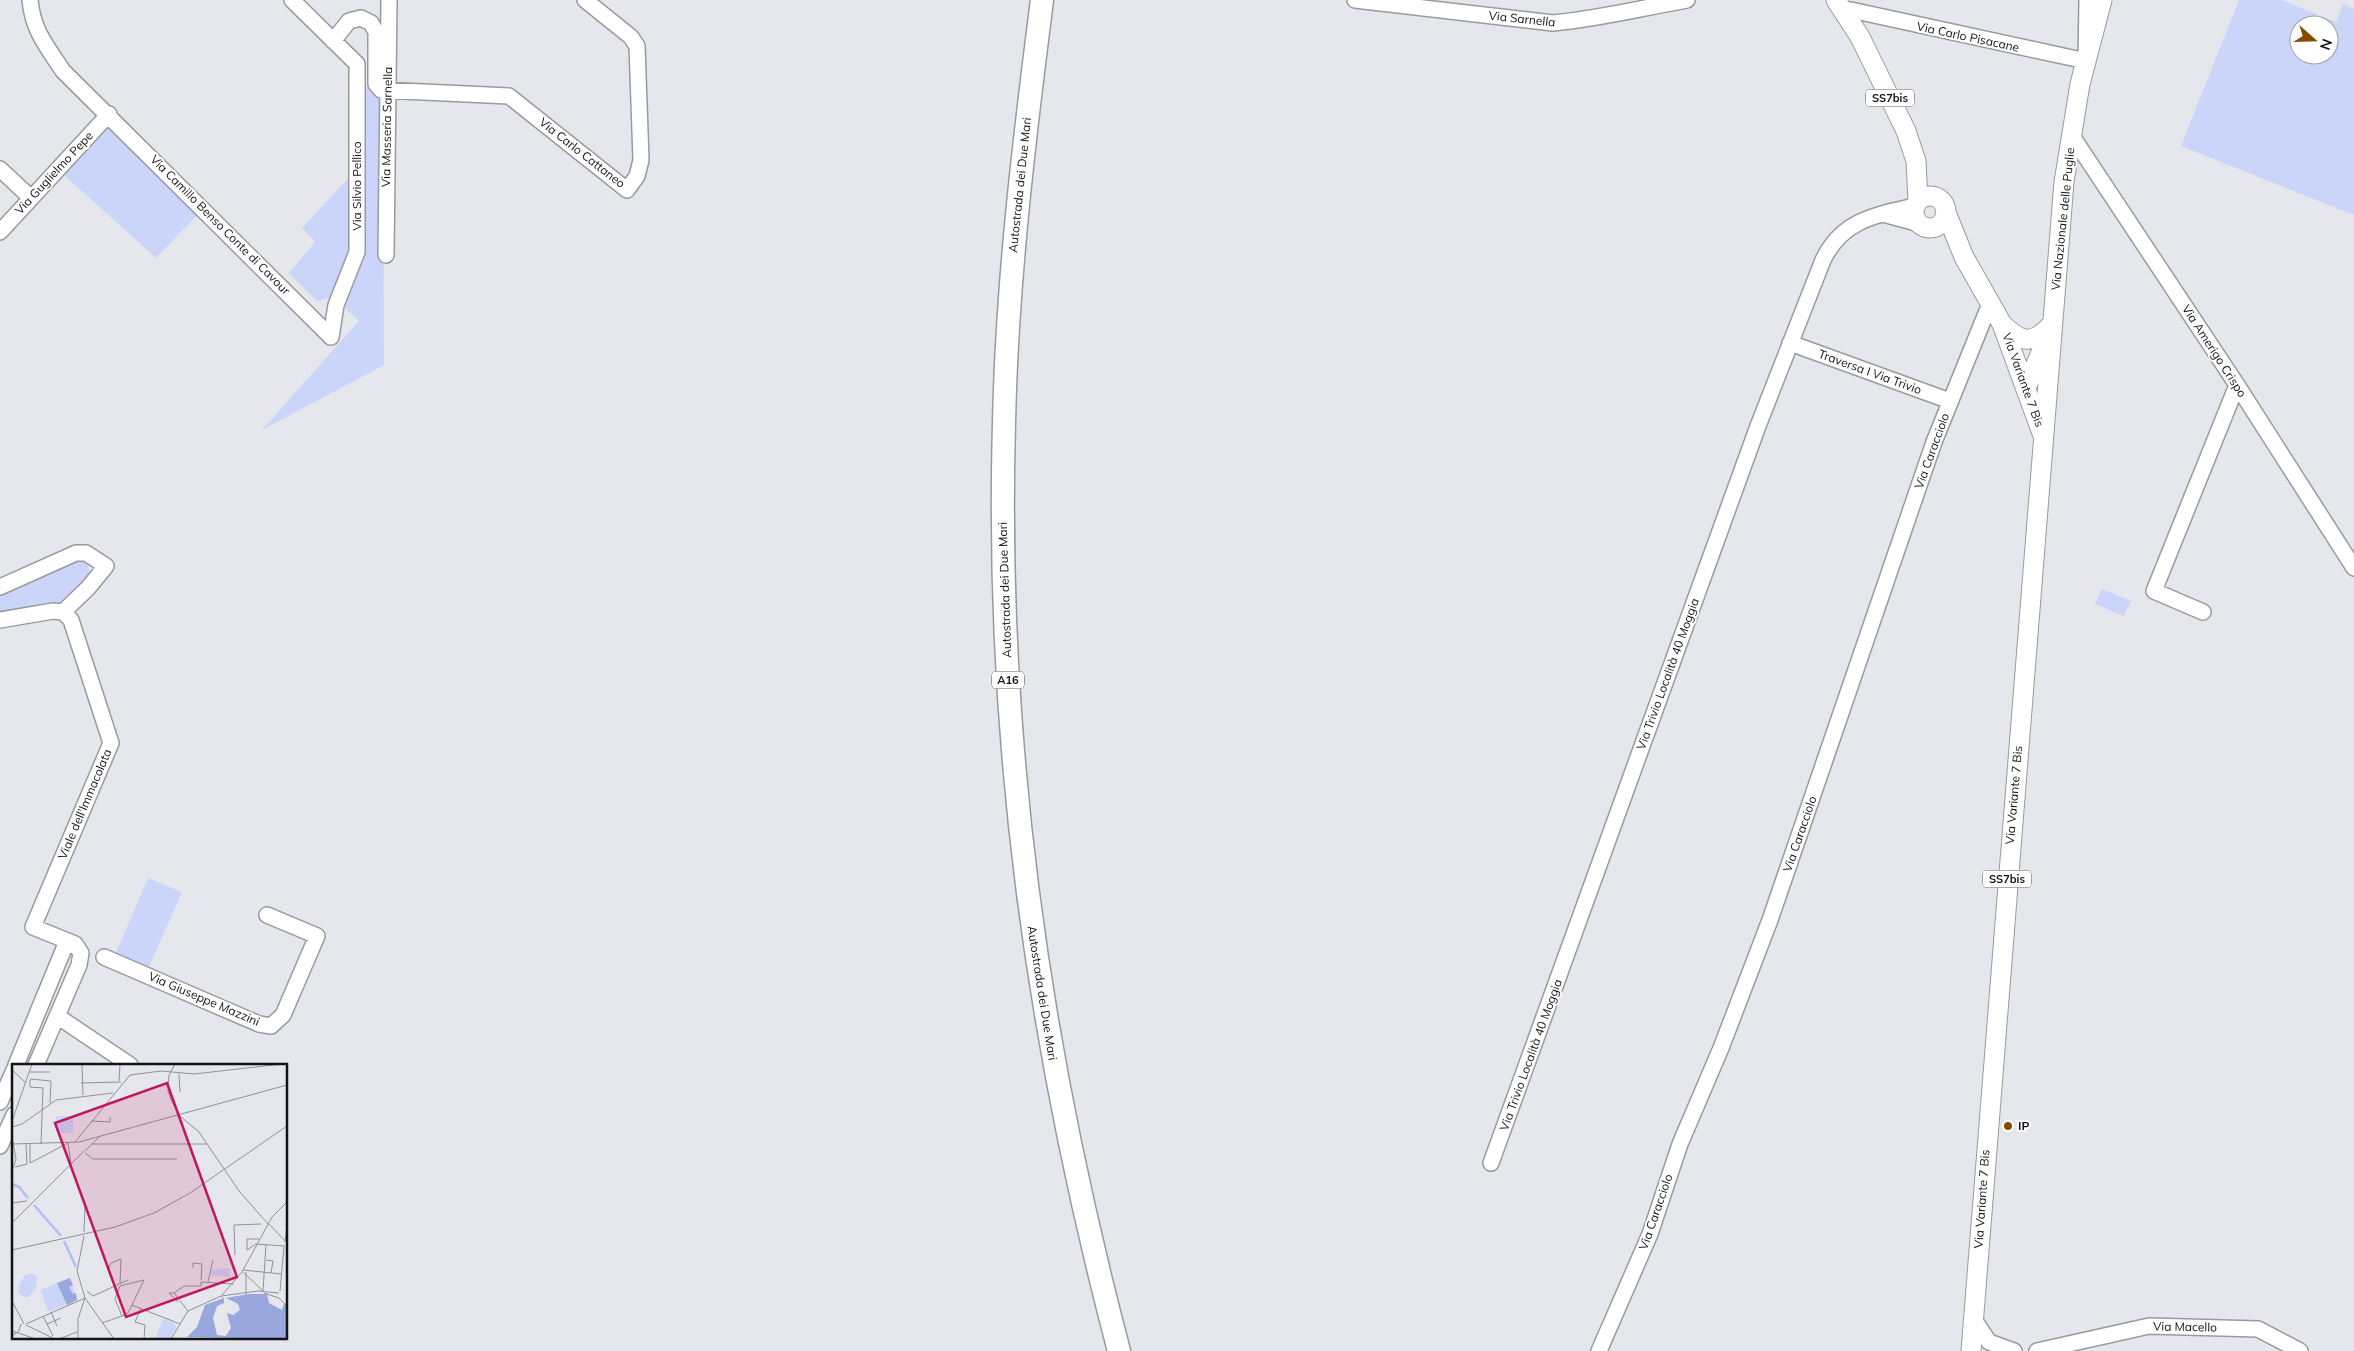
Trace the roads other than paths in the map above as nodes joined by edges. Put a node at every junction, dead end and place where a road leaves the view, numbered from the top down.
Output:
1 (30, 0) edge
2 (292, 0) edge
3 (389, 0) edge
4 (398, 0) edge
5 (585, 0) edge
6 (1028, 0) edge
7 (1042, 0) edge
8 (1355, 0) edge
9 (1687, 0) edge
10 (2087, 0) edge
11 (2102, 0) edge
12 (1839, 3) edge
13 (333, 41) junction
14 (2086, 61) junction
15 (388, 92) junction
16 (109, 114) junction
17 (2072, 136) junction
18 (1916, 161) junction
19 (0, 169) edge
20 (31, 198) junction
21 (1917, 203) junction
22 (1943, 206) junction
23 (1882, 214) junction
24 (1922, 225) junction
25 (0, 232) edge
26 (386, 255) dead end
27 (1964, 257) junction
28 (1986, 311) dead end
29 (2053, 322) junction
30 (2002, 324) junction
31 (331, 337) joint
32 (1790, 343) junction
33 (2049, 380) junction
34 (2237, 385) junction
35 (2026, 388) junction
36 (1950, 401) junction
37 (2044, 440) junction
38 (2354, 568) edge
39 (0, 587) edge
40 (63, 612) junction
41 (2203, 612) dead end
42 (0, 620) edge
43 (267, 915) dead end
44 (75, 944) junction
45 (104, 956) dead end
46 (57, 1016) junction
47 (16, 1064) edge
48 (36, 1064) edge
49 (129, 1064) edge
50 (12, 1075) edge
51 (0, 1102) edge
52 (12, 1119) edge
53 (0, 1146) edge
54 (1492, 1163) dead end
55 (1973, 1318) junction
56 (1104, 1351) edge
57 (1119, 1351) edge
58 (1599, 1351) edge
59 (1970, 1351) edge
60 (2014, 1351) edge
61 (2038, 1351) edge
62 (2300, 1351) edge

1 - 16 street, Via Camillo Benso Conte di Cavour
2 - 13 street, Via Silvio Pellico
3 - 4 street
3 - 15 street, Via Masseria Sarnella
5 - 15 street, Via Carlo Cattaneo
6 - 56 highway, Autostrada dei Due Mari / A16
7 - 57 highway, Autostrada dei Due Mari / A16
8 - 9 street, Via Sarnella
10 - 14 street
11 - 14 main road, Via Nazionale delle Puglie
12 - 14 street, Via Carlo Pisacane
12 - 18 main road, Via Variante 7 Bis / SS7bis
13 - 15 street
13 - 31 street, Via Silvio Pellico
14 - 17 main road, Via Nazionale delle Puglie
15 - 26 street, Via Masseria Sarnella
16 - 20 street, Via Guglielmo Pepe
16 - 31 street, Via Camillo Benso Conte di Cavour
17 - 29 main road, Via Nazionale delle Puglie
17 - 34 street, Via Amerigo Crispo
18 - 21 main road, Via Variante 7 Bis / SS7bis
18 - 22 main road, Via Variante 7 Bis / SS7bis
19 - 20 street
20 - 25 street, Via Guglielmo Pepe
21 - 22 main road
21 - 23 street, Via Trivio Località 40 Moggia
21 - 24 main road, SS7bis
22 - 24 main road
22 - 27 main road, Via Variante 7 Bis / SS7bis
23 - 24 street
23 - 32 street, Via Trivio Località 40 Moggia
24 - 27 main road, Via Variante 7 Bis / SS7bis
27 - 30 main road, Via Variante 7 Bis / SS7bis
28 - 36 street, Via Caracciolo
29 - 30 main road
29 - 33 main road, Via Nazionale delle Puglie
29 - 35 main road, Via Nazionale delle Puglie
30 - 35 main road, Via Variante 7 Bis / SS7bis
32 - 36 street, Traversa I Via Trivio
32 - 54 street, Via Trivio Località 40 Moggia
33 - 35 main road
33 - 37 main road, Via Nazionale delle Puglie
34 - 38 street, Via Amerigo Crispo
34 - 41 street
35 - 37 main road, Via Variante 7 Bis / SS7bis
36 - 58 street, Via Caracciolo
37 - 55 main road, Via Variante 7 Bis / SS7bis
39 - 40 street
40 - 42 street
40 - 44 street, Viale dell'Immacolata
43 - 45 street, Via Giuseppe Mazzini
44 - 46 street
44 - 47 street
46 - 48 street
46 - 49 street
50 - 51 street
52 - 53 street
55 - 59 main road, Via Variante 7 Bis / SS7bis
55 - 60 street
61 - 62 street, Via Macello

